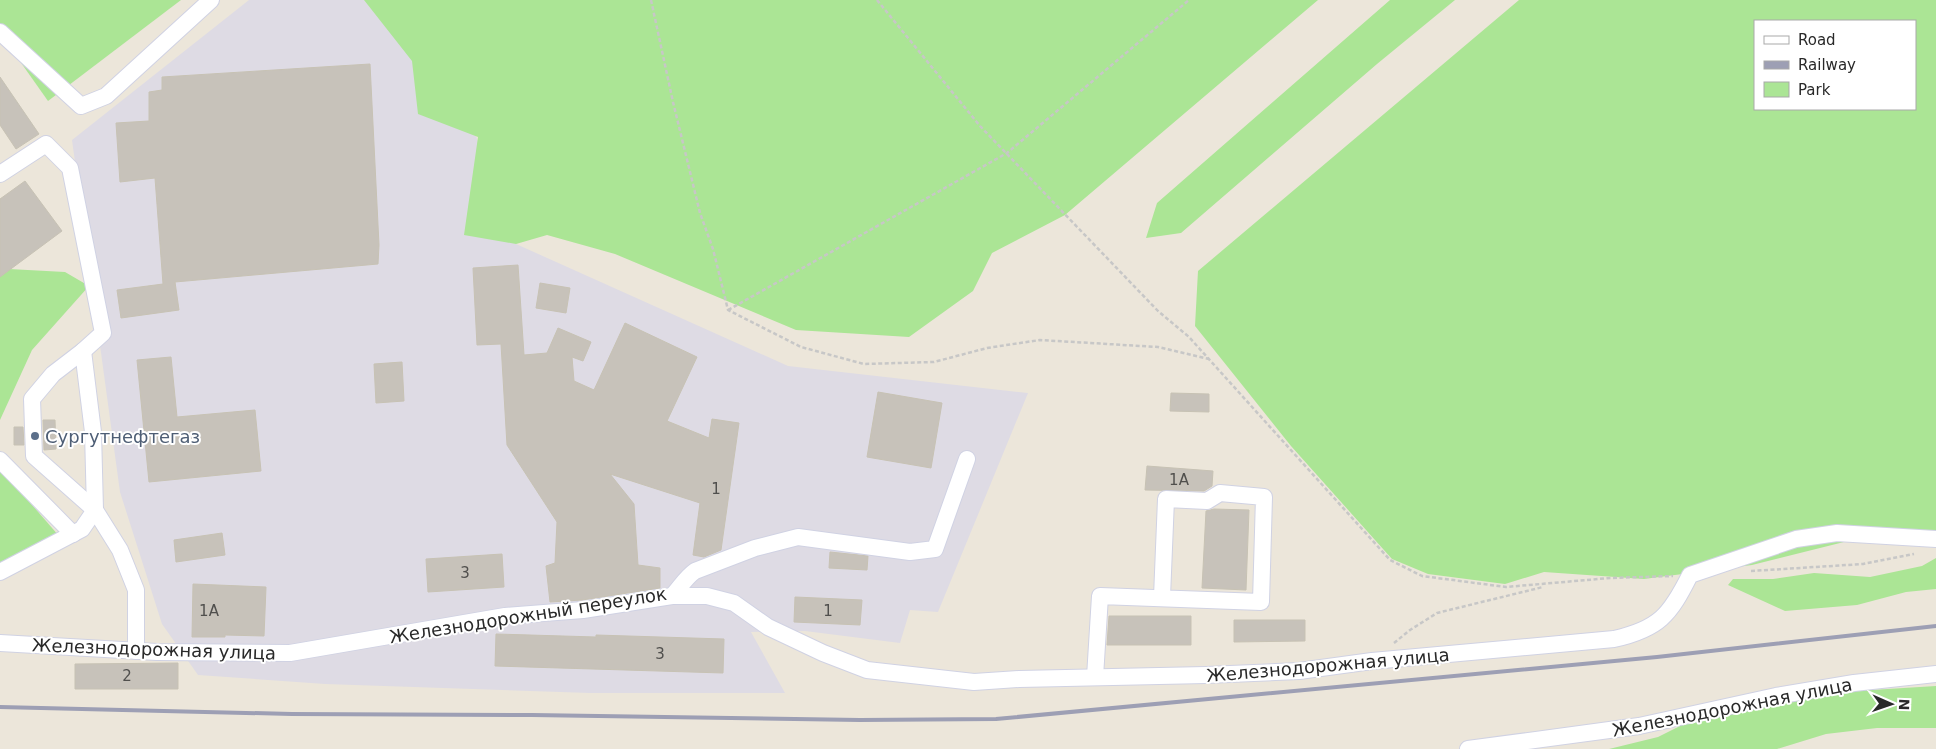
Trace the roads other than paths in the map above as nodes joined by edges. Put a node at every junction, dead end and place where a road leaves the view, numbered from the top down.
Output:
1 (211, 0) edge
2 (0, 32) edge
3 (0, 174) edge
4 (83, 351) junction
5 (967, 459) dead end
6 (0, 460) edge
7 (95, 510) junction
8 (73, 534) junction
9 (1936, 539) edge
10 (0, 572) edge
11 (672, 596) junction
12 (1162, 597) junction
13 (368, 639) joint
14 (0, 643) edge
15 (136, 651) junction
16 (1936, 674) edge
17 (1095, 677) junction
18 (1468, 749) edge

1 - 2 street
3 - 4 street
4 - 7 street
4 - 7 street
5 - 11 street, Железнодорожный переулок
6 - 8 street
7 - 8 street
7 - 15 street
8 - 10 street
9 - 17 street, Железнодорожная улица
11 - 13 street, Железнодорожный переулок
11 - 17 street, Железнодорожная улица
12 - 12 street
12 - 17 street
13 - 15 street, Железнодорожная улица
14 - 15 street, Железнодорожная улица
16 - 18 street, Железнодорожная улица

